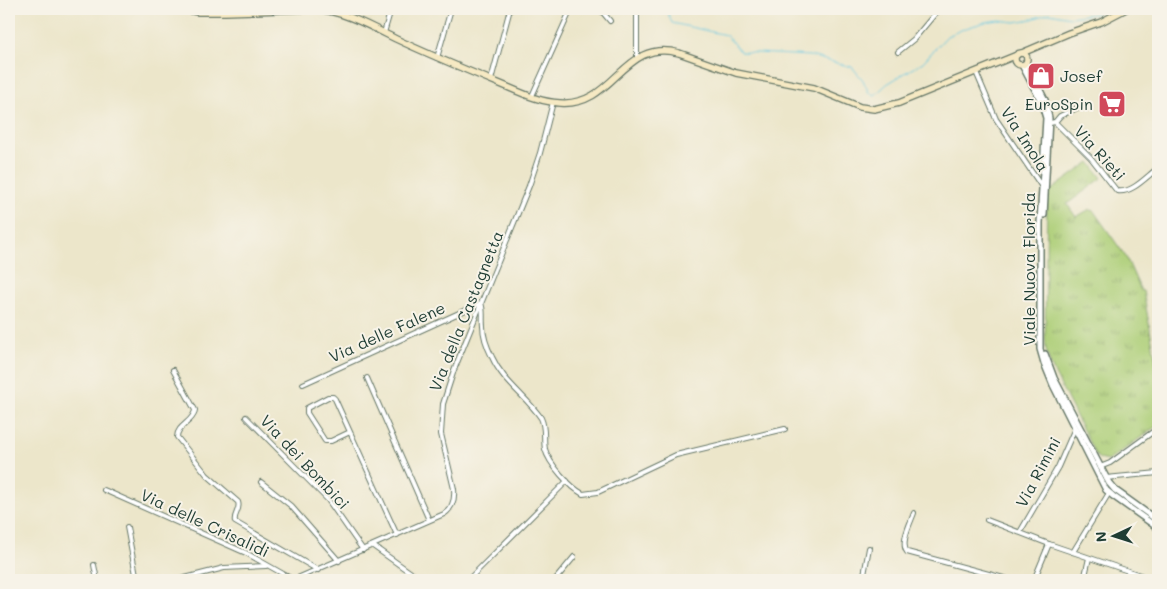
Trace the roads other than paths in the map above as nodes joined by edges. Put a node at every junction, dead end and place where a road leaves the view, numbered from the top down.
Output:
1 (182, 9) edge
2 (308, 9) edge
3 (314, 9) edge
4 (391, 9) edge
5 (451, 9) edge
6 (510, 9) edge
7 (571, 9) edge
8 (637, 9) edge
9 (939, 9) edge
10 (1126, 9) edge
11 (602, 10) edge
12 (610, 21) dead end
13 (384, 33) junction
14 (1036, 47) junction
15 (898, 52) dead end
16 (1020, 54) junction
17 (637, 57) junction
18 (437, 58) junction
19 (1023, 62) junction
20 (984, 69) junction
21 (976, 72) junction
22 (491, 80) junction
23 (532, 96) junction
24 (553, 102) junction
25 (1079, 107) dead end
26 (1052, 123) junction
27 (1158, 168) edge
28 (1043, 188) junction
29 (481, 303) junction
30 (173, 370) dead end
31 (367, 378) dead end
32 (303, 384) dead end
33 (246, 416) dead end
34 (1078, 422) junction
35 (1074, 428) junction
36 (1158, 428) edge
37 (785, 429) dead end
38 (350, 432) junction
39 (1100, 468) junction
40 (1158, 474) edge
41 (1106, 478) junction
42 (567, 481) junction
43 (261, 482) dead end
44 (104, 490) dead end
45 (1110, 493) junction
46 (914, 513) dead end
47 (429, 520) junction
48 (987, 520) dead end
49 (1158, 520) edge
50 (127, 527) dead end
51 (1158, 528) edge
52 (1020, 532) junction
53 (396, 535) junction
54 (1049, 544) junction
55 (373, 546) junction
56 (869, 548) dead end
57 (363, 550) junction
58 (1073, 552) junction
59 (574, 557) dead end
60 (1089, 558) junction
61 (339, 561) junction
62 (94, 565) dead end
63 (266, 566) junction
64 (318, 570) junction
65 (97, 580) edge
66 (137, 580) edge
67 (177, 580) edge
68 (294, 580) edge
69 (421, 580) edge
70 (468, 580) edge
71 (555, 580) edge
72 (863, 580) edge
73 (1011, 580) edge
74 (1034, 580) edge
75 (1084, 580) edge
76 (1153, 580) edge

1 - 2 main road
3 - 13 main road
4 - 13 street
5 - 18 street
6 - 22 street
7 - 23 street
8 - 17 street
9 - 15 street
10 - 14 main road
11 - 12 street
13 - 18 main road
14 - 16 main road
14 - 19 main road
16 - 19 main road
16 - 19 main road
16 - 20 main road
17 - 21 main road
17 - 24 main road
18 - 22 main road
19 - 20 main road
19 - 26 street, Viale Nuova Florida
19 - 28 street, Viale Nuova Florida
20 - 21 main road
21 - 28 street, Via Imola
22 - 23 main road
23 - 24 main road
24 - 29 street, Via della Castagnetta
25 - 26 street
26 - 27 street, Via Rieti
26 - 28 street, Viale Nuova Florida
28 - 34 street, Viale Nuova Florida
28 - 35 street, Viale Nuova Florida
29 - 32 street, Via delle Falene
29 - 42 street
29 - 47 street, Via della Castagnetta
30 - 64 street
31 - 47 street
33 - 57 street, Via dei Bombici
34 - 35 street, Via Rimini
34 - 39 street, Viale Nuova Florida
35 - 45 street, Viale Nuova Florida
35 - 52 street, Via Rimini
36 - 39 street
37 - 42 street
38 - 38 street
38 - 53 street
39 - 41 street, Viale Nuova Florida
40 - 41 street
41 - 49 street, Viale Nuova Florida
42 - 70 street
43 - 61 street
44 - 63 street, Via delle Crisalidi
45 - 51 street, Viale Nuova Florida
45 - 58 street
46 - 73 street
47 - 53 street, Via della Castagnetta
48 - 52 street, Via Rimini
50 - 66 street
52 - 54 street, Via Rimini
53 - 55 street, Via della Castagnetta
54 - 58 street, Via Rimini
54 - 74 street
55 - 57 street, Via della Castagnetta
55 - 69 street
56 - 72 street
57 - 61 street, Via della Castagnetta
58 - 60 street, Via Rimini
59 - 71 street
60 - 75 street
60 - 76 street, Via Rimini
61 - 64 street, Via della Castagnetta
62 - 65 street
63 - 67 street
63 - 68 street, Via delle Crisalidi
64 - 68 street, Via della Castagnetta

